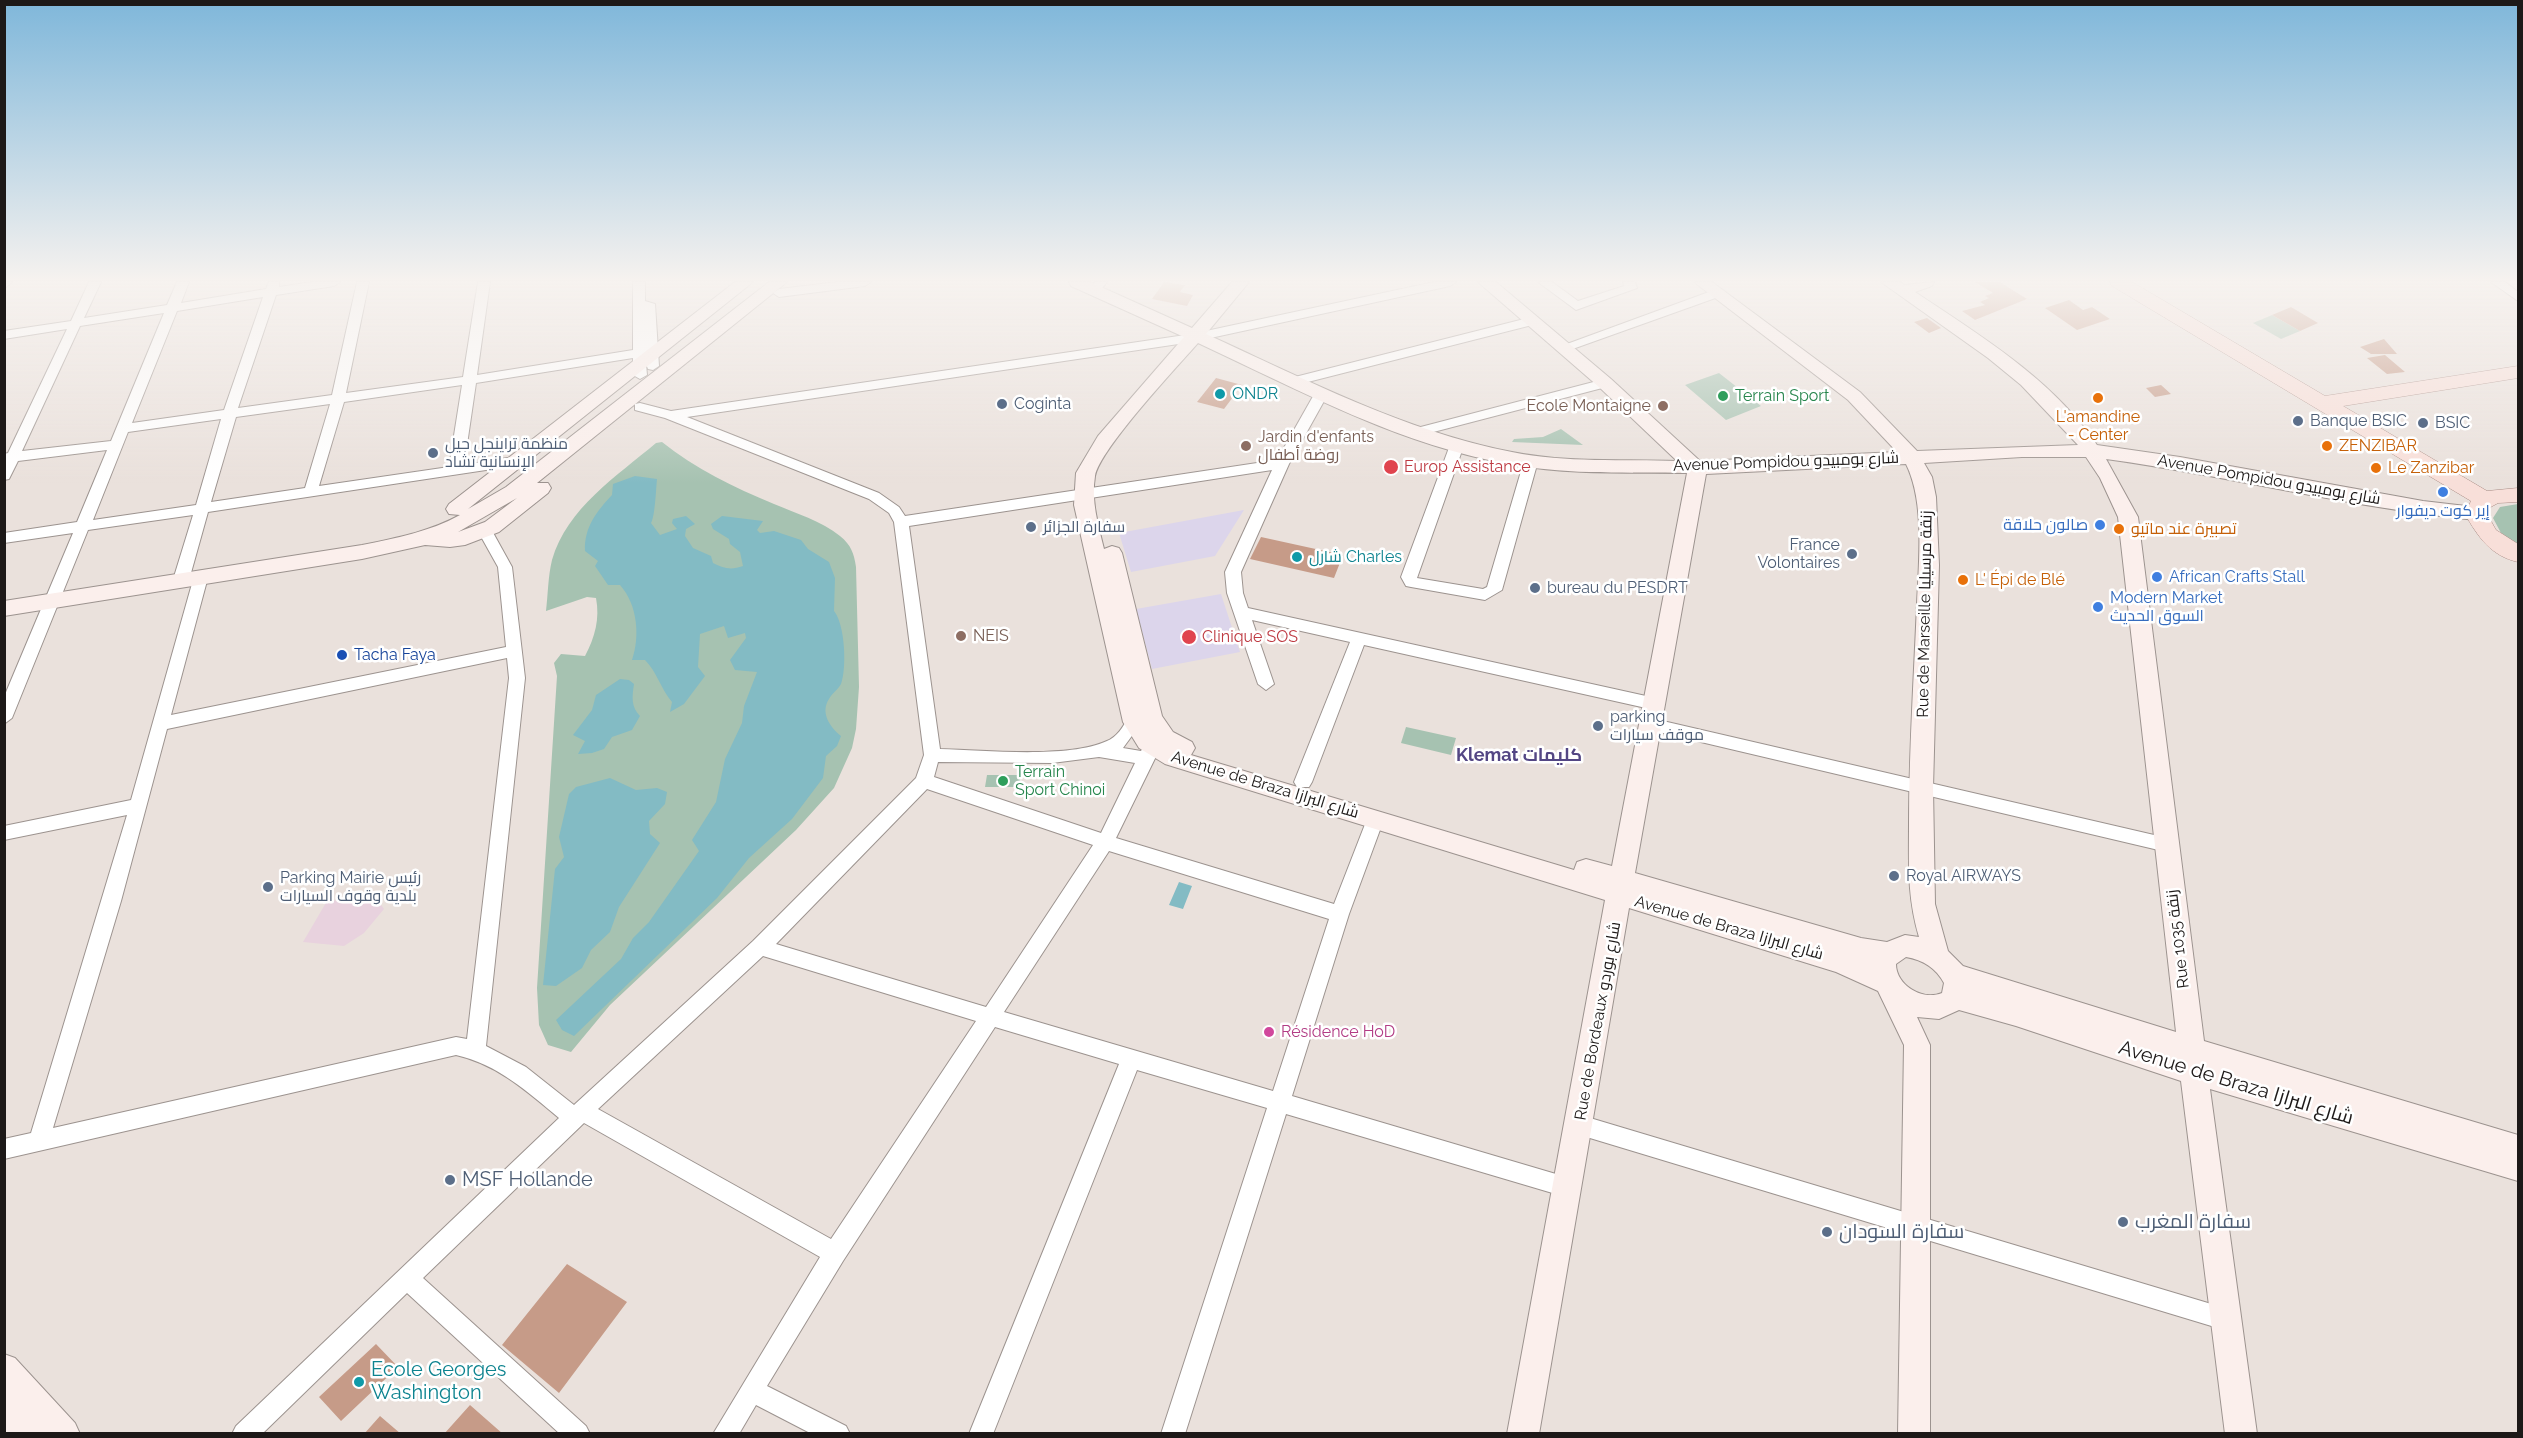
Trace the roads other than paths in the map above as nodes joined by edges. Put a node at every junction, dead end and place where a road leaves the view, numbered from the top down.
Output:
1 (62, 349) edge
2 (155, 349) edge
3 (252, 349) edge
4 (349, 349) edge
5 (474, 349) edge
6 (644, 349) edge
7 (646, 349) edge
8 (662, 349) edge
9 (665, 349) edge
10 (701, 349) edge
11 (709, 349) edge
12 (1119, 349) edge
13 (1190, 349) edge
14 (1227, 349) edge
15 (1421, 349) edge
16 (1563, 349) edge
17 (1792, 349) edge
18 (1986, 349) edge
19 (2235, 349) edge
20 (2241, 349) edge
21 (645, 363) junction
22 (2518, 372) edge
23 (470, 380) junction
24 (1296, 381) junction
25 (1605, 382) junction
26 (1321, 394) junction
27 (338, 398) junction
28 (2327, 402) junction
29 (640, 407) junction
30 (230, 413) junction
31 (670, 415) junction
32 (122, 429) junction
33 (1418, 432) junction
34 (115, 445) junction
35 (1457, 445) junction
36 (2094, 451) junction
37 (9, 457) edge
38 (1912, 457) junction
39 (1531, 461) junction
40 (514, 462) junction
41 (1282, 464) junction
42 (1696, 468) junction
43 (456, 470) junction
44 (4, 476) edge
45 (311, 491) junction
46 (1091, 492) junction
47 (2518, 495) edge
48 (489, 502) junction
49 (200, 509) junction
50 (2478, 510) junction
51 (901, 522) junction
52 (82, 527) junction
53 (486, 533) junction
54 (4, 538) edge
55 (420, 539) junction
56 (2518, 554) edge
57 (190, 578) junction
58 (52, 601) junction
59 (4, 609) edge
60 (1242, 612) junction
61 (1359, 638) junction
62 (514, 651) junction
63 (1266, 684) dead end
64 (1653, 714) junction
65 (4, 718) edge
66 (1134, 722) junction
67 (159, 724) junction
68 (1152, 745) junction
69 (1100, 751) junction
70 (932, 755) junction
71 (924, 782) junction
72 (1303, 782) junction
73 (1921, 788) junction
74 (137, 806) junction
75 (1375, 819) junction
76 (4, 833) edge
77 (1105, 842) junction
78 (2167, 844) junction
79 (1620, 888) junction
80 (1922, 904) junction
81 (1340, 914) junction
82 (760, 947) junction
83 (1892, 950) junction
84 (1936, 953) junction
85 (1889, 986) junction
86 (1949, 993) junction
87 (991, 1018) junction
88 (1917, 1045) junction
89 (476, 1049) junction
90 (1132, 1058) junction
91 (2192, 1060) junction
92 (1280, 1101) junction
93 (578, 1114) junction
94 (1580, 1125) junction
95 (39, 1141) junction
96 (2518, 1148) edge
97 (4, 1149) edge
98 (2518, 1167) edge
99 (1566, 1187) junction
100 (1916, 1226) junction
101 (836, 1253) junction
102 (407, 1278) junction
103 (2228, 1320) junction
104 (4, 1369) edge
105 (751, 1390) junction
106 (4, 1408) edge
107 (27, 1434) edge
108 (64, 1434) edge
109 (244, 1434) edge
110 (578, 1434) edge
111 (725, 1434) edge
112 (838, 1434) edge
113 (981, 1434) edge
114 (1173, 1434) edge
115 (1523, 1434) edge
116 (1914, 1434) edge
117 (2241, 1434) edge

1 - 37 street
2 - 32 street
3 - 30 street
4 - 27 street
5 - 23 street
6 - 21 street
7 - 21 street
8 - 21 main road
9 - 21 main road
10 - 48 main road
11 - 29 main road
12 - 31 street
13 - 46 main road, Avenue de Braza شارع البرازا
14 - 24 main road, Avenue Pompidou شارع بومبيدو
15 - 24 street
16 - 25 main road
17 - 38 main road, Rue de Marseille زنقة مرسيليا
18 - 36 main road, Rue 1035 زنقة
19 - 28 main road
20 - 28 main road
21 - 23 street
21 - 40 main road
21 - 48 main road
22 - 28 main road
23 - 27 street
23 - 43 street
24 - 26 main road, Avenue Pompidou شارع بومبيدو
25 - 33 street
25 - 42 main road
26 - 33 main road, Avenue Pompidou شارع بومبيدو
26 - 41 street
27 - 30 street
27 - 45 street
28 - 50 main road
29 - 31 street
29 - 53 main road
30 - 32 street
30 - 49 street
31 - 51 street
32 - 34 street
33 - 35 main road, Avenue Pompidou شارع بومبيدو
34 - 37 street
34 - 52 street
35 - 39 main road, Avenue Pompidou شارع بومبيدو
35 - 39 street
36 - 38 main road, Avenue Pompidou شارع بومبيدو
36 - 50 main road, Avenue Pompidou شارع بومبيدو
36 - 78 main road, Rue 1035 زنقة
37 - 44 street
38 - 42 main road, Avenue Pompidou شارع بومبيدو
38 - 73 main road, Rue de Marseille زنقة مرسيليا
39 - 42 main road, Avenue Pompidou شارع بومبيدو
40 - 43 street
40 - 55 main road
41 - 46 street
41 - 60 street
42 - 64 main road, Rue de Bordeaux شارع بوردو
43 - 45 street
45 - 49 street
46 - 51 street
46 - 66 main road, Avenue de Braza شارع البرازا
46 - 68 main road, Avenue de Braza شارع البرازا
47 - 50 main road
48 - 55 main road
49 - 52 street
49 - 57 street
50 - 56 main road
51 - 70 street
52 - 54 street
52 - 58 street
53 - 55 main road
53 - 62 street
55 - 57 main road
57 - 58 main road
57 - 67 street
58 - 59 main road
58 - 65 street
60 - 61 street
60 - 63 street
61 - 64 street
61 - 72 street
62 - 67 street
62 - 89 street
64 - 73 street
64 - 79 main road, Rue de Bordeaux شارع بوردو
66 - 68 main road, Avenue de Braza شارع البرازا
66 - 69 street
67 - 74 street
68 - 69 street
68 - 72 main road, Avenue de Braza شارع البرازا
68 - 75 main road, Avenue de Braza شارع البرازا
68 - 77 street
69 - 70 street
70 - 71 street
71 - 77 street
71 - 82 street
72 - 79 main road, Avenue de Braza شارع البرازا
73 - 78 street
73 - 80 main road, Rue de Marseille زنقة مرسيليا
74 - 76 street
74 - 95 street
75 - 79 main road, Avenue de Braza شارع البرازا
75 - 81 street
77 - 81 street
77 - 87 street
78 - 91 main road, Rue 1035 زنقة
79 - 83 main road, Avenue de Braza شارع البرازا
79 - 85 main road, Avenue de Braza شارع البرازا
79 - 94 main road, Rue de Bordeaux شارع بوردو
80 - 83 main road
80 - 84 main road, Rue de Marseille زنقة مرسيليا
81 - 92 street
82 - 87 street
82 - 93 street
83 - 84 main road
83 - 85 main road
84 - 86 main road
85 - 86 main road
85 - 88 main road
86 - 88 main road
86 - 91 main road, Avenue de Braza شارع البرازا
87 - 90 street
87 - 101 street
88 - 100 main road
89 - 93 street
89 - 95 street
90 - 92 street
90 - 113 street
91 - 96 main road, Avenue de Braza شارع البرازا
91 - 98 main road, Avenue de Braza شارع البرازا
91 - 103 main road, Rue 1035 زنقة
92 - 99 street
92 - 114 street
93 - 101 street
93 - 102 street
94 - 99 main road, Rue de Bordeaux شارع بوردو
94 - 100 street
95 - 97 street
99 - 115 main road, Rue de Bordeaux شارع بوردو
100 - 103 street
100 - 116 main road
101 - 105 street
102 - 109 street
102 - 110 street
103 - 117 main road, Rue 1035 زنقة
104 - 108 main road
105 - 111 street
105 - 112 street
106 - 107 main road

